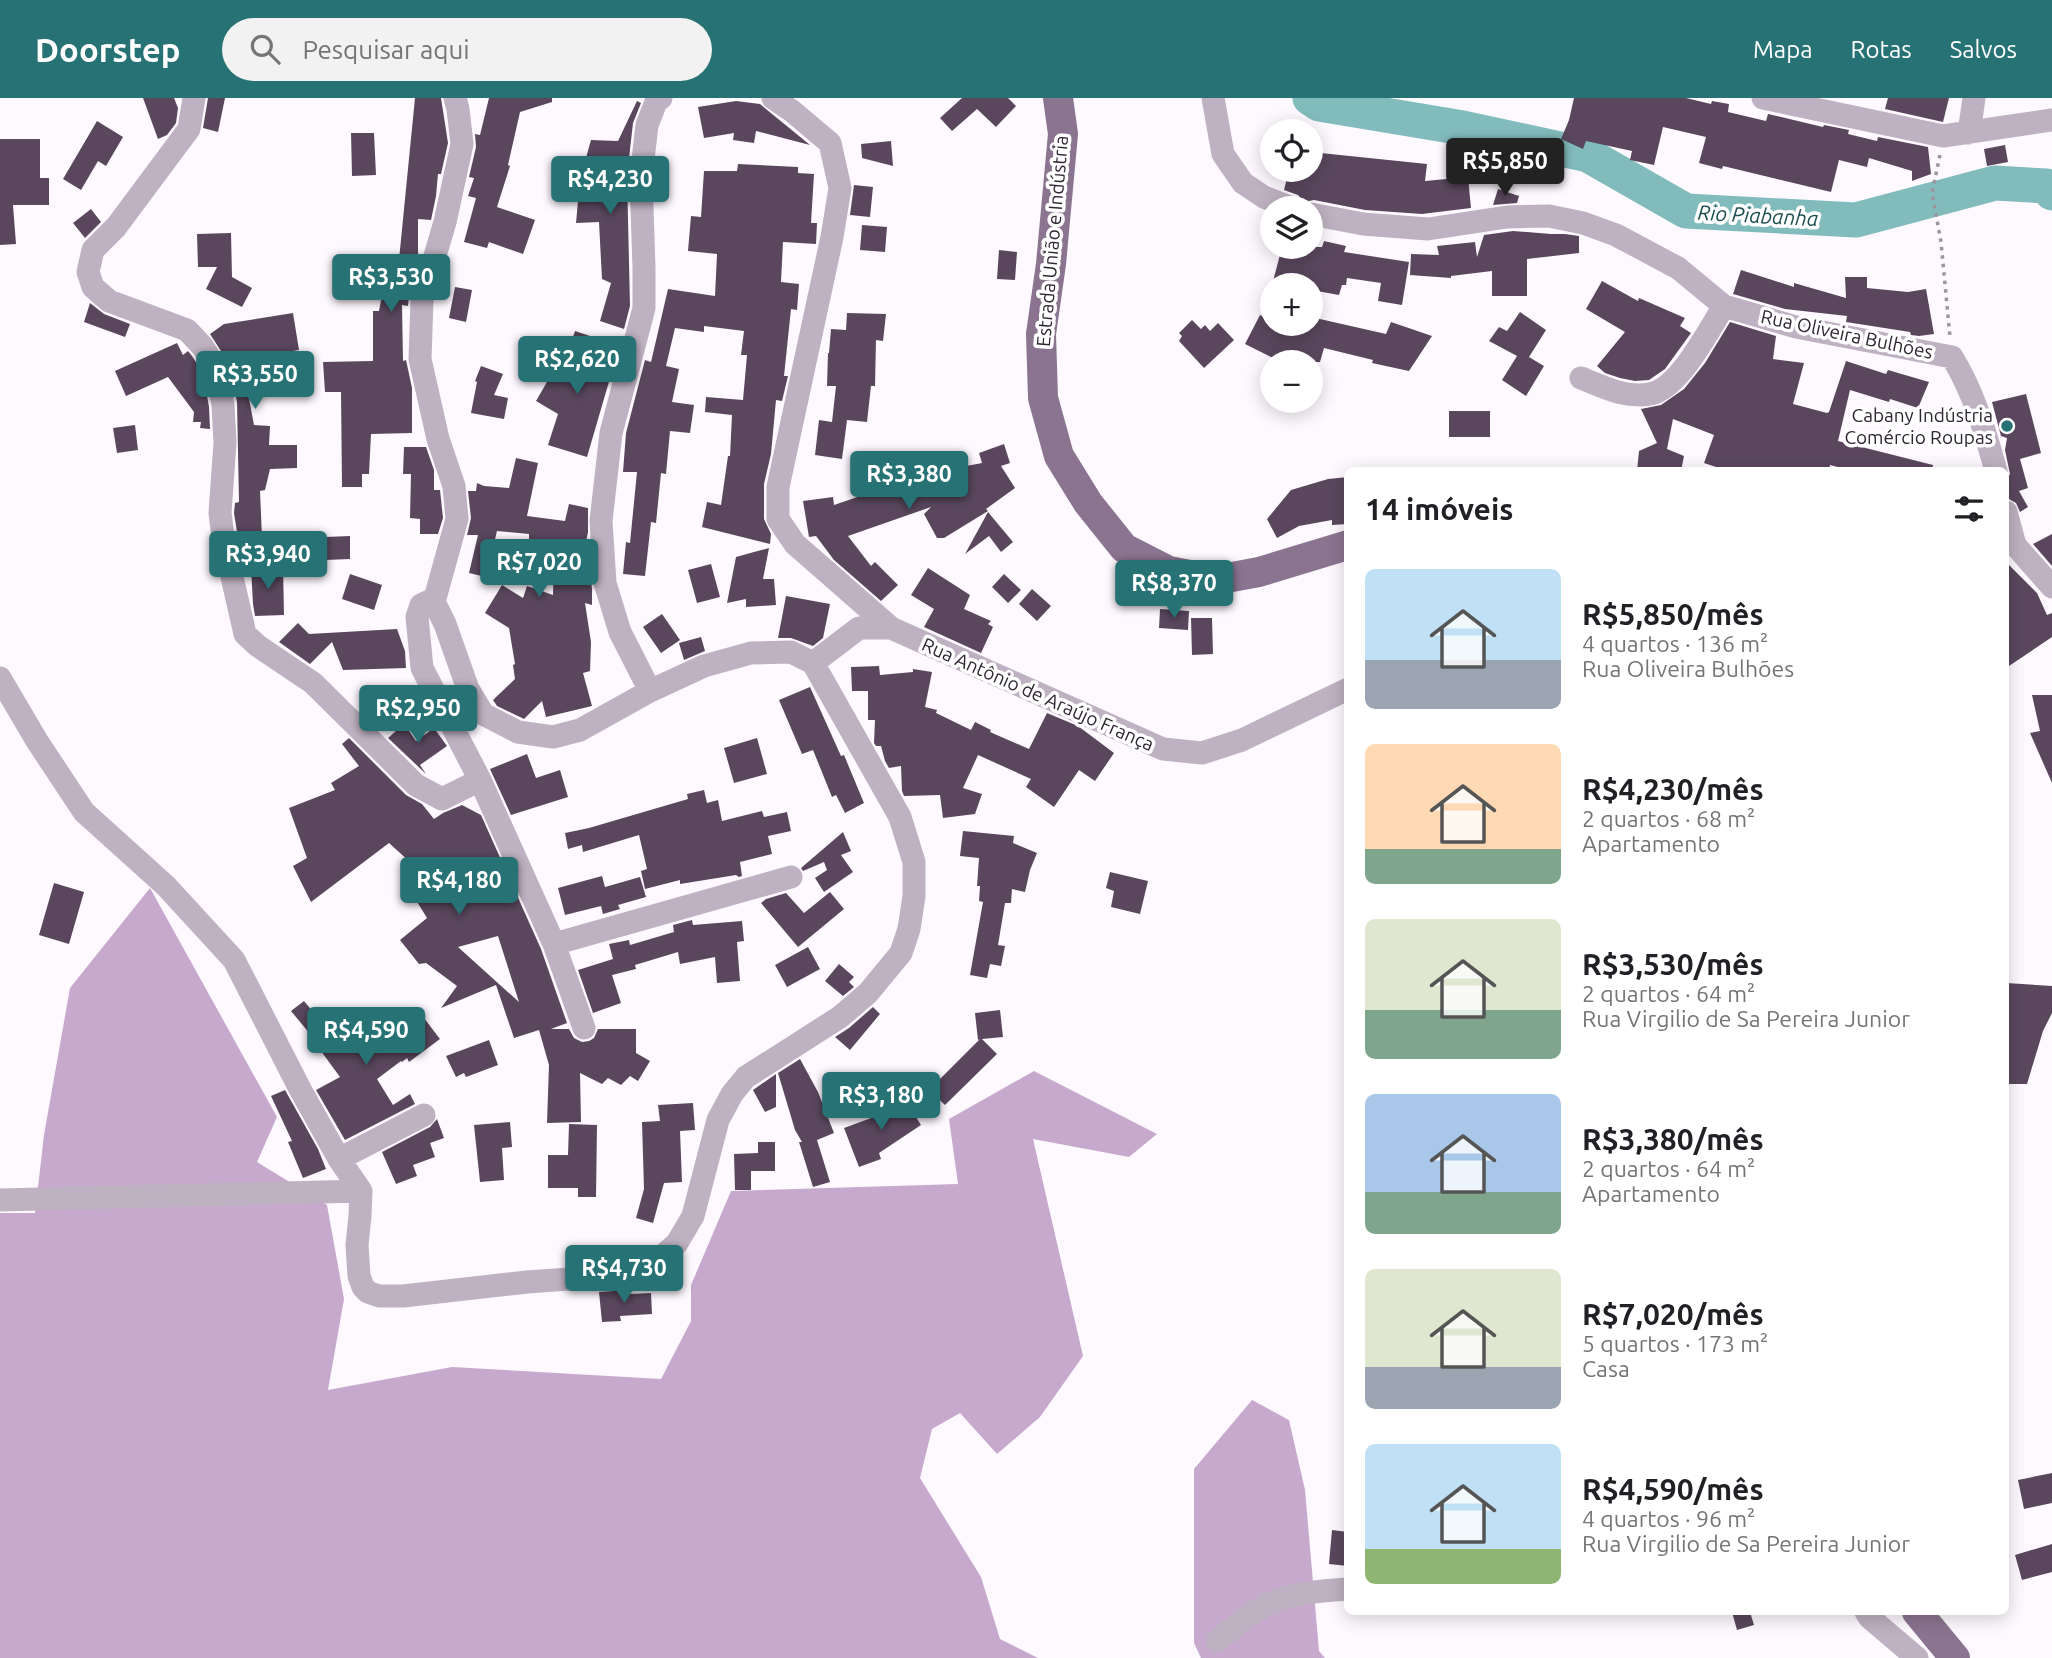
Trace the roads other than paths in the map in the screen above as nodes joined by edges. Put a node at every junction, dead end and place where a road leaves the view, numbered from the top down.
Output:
1 (194, 98) edge
2 (455, 98) edge
3 (661, 98) edge
4 (773, 98) edge
5 (1058, 98) edge
6 (1213, 98) edge
7 (1763, 98) edge
8 (1974, 98) edge
9 (2052, 120) edge
10 (1969, 133) junction
11 (1262, 196) edge
12 (1323, 216) edge
13 (1724, 306) junction
14 (1581, 378) dead end
15 (1995, 467) edge
16 (2009, 523) edge
17 (1344, 546) edge
18 (2052, 587) edge
19 (434, 602) junction
20 (891, 628) junction
21 (813, 663) junction
22 (0, 678) edge
23 (1344, 690) edge
24 (650, 691) junction
25 (480, 780) junction
26 (791, 877) dead end
27 (554, 944) junction
28 (584, 1028) dead end
29 (424, 1115) dead end
30 (339, 1160) junction
31 (361, 1191) junction
32 (0, 1200) edge
33 (1344, 1589) edge
34 (1863, 1615) edge
35 (1919, 1615) edge
36 (1217, 1641) dead end
37 (1917, 1658) edge
38 (1955, 1658) edge

1 - 25 street
2 - 19 street
3 - 24 street
4 - 20 street
5 - 17 main road, Estrada União e Indústria
6 - 11 street
7 - 10 street
8 - 10 street
9 - 10 street
12 - 13 street, Rua Oliveira Bulhões
13 - 14 street
13 - 15 street, Rua Oliveira Bulhões
16 - 18 street
19 - 24 street
19 - 25 street
20 - 21 street, Rua Antônio de Araújo França
20 - 23 street, Rua Antônio de Araújo França
21 - 24 street
21 - 31 street
22 - 30 street
25 - 27 street
26 - 27 street
27 - 28 street
29 - 30 street
30 - 31 street
31 - 32 street
33 - 36 street
34 - 37 street
35 - 38 main road

